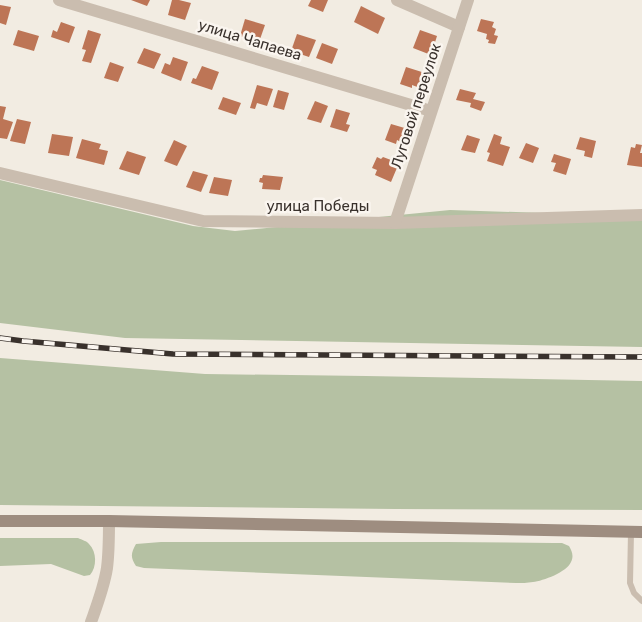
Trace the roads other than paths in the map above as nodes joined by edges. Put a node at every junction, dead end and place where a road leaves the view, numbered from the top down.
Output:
1 (59, 0) edge
2 (397, 0) edge
3 (468, 0) edge
4 (459, 27) junction
5 (431, 111) junction
6 (0, 173) edge
7 (642, 215) edge
8 (395, 223) junction
9 (109, 520) junction
10 (0, 521) edge
11 (636, 532) edge
12 (642, 601) edge
13 (91, 622) edge

1 - 5 street, улица Чапаева
2 - 4 street
3 - 4 street, Луговой переулок
4 - 5 street, Луговой переулок
5 - 8 street, Луговой переулок
6 - 8 street, улица Победы
7 - 8 street, улица Победы
9 - 10 street
9 - 11 street
9 - 13 street
11 - 12 lane

